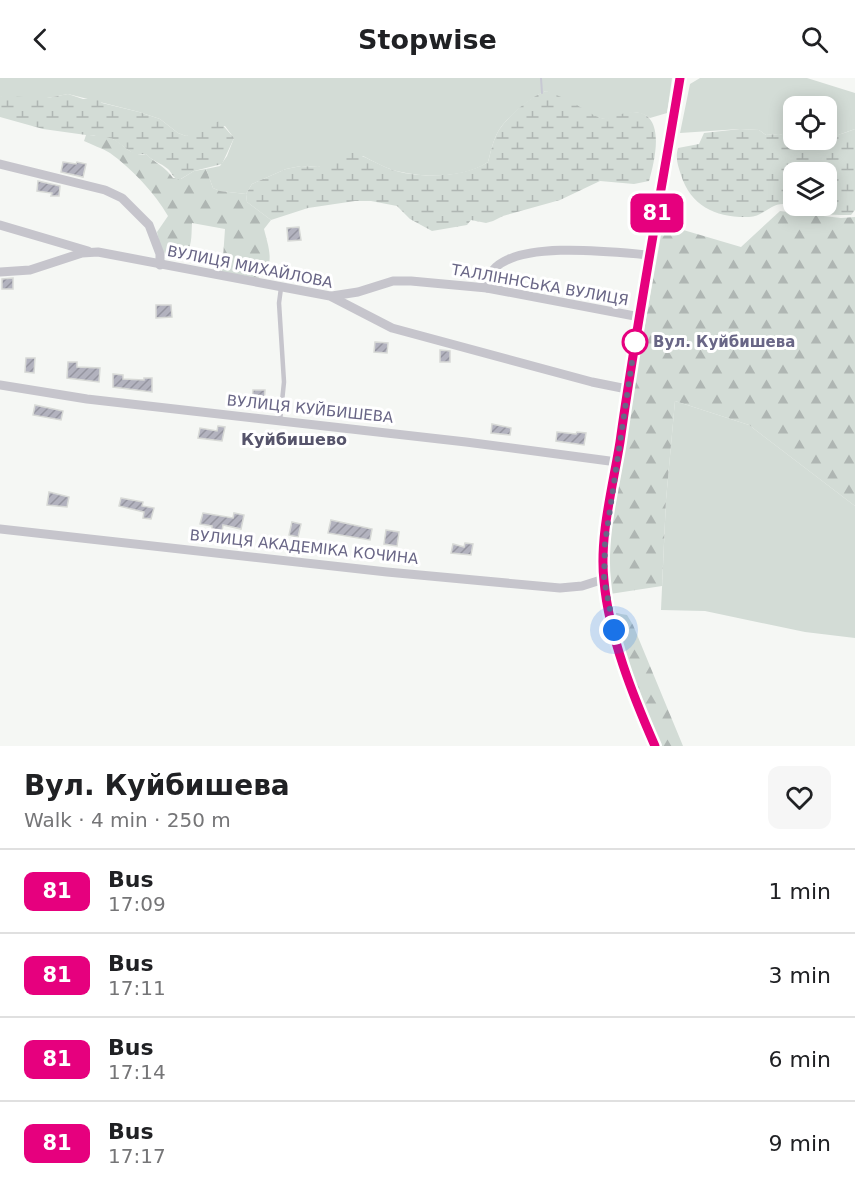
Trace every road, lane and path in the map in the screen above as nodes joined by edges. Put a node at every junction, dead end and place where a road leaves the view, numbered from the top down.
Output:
1 (681, 78) edge
2 (0, 164) edge
3 (0, 225) edge
4 (90, 252) junction
5 (650, 255) junction
6 (160, 265) junction
7 (0, 272) edge
8 (281, 288) junction
9 (487, 288) junction
10 (330, 296) junction
11 (640, 317) junction
12 (0, 385) edge
13 (627, 389) junction
14 (280, 421) junction
15 (617, 462) junction
16 (0, 529) edge
17 (604, 579) junction
18 (655, 746) edge

1 - 5 street
2 - 6 street
3 - 4 street
4 - 6 street, ВУЛИЦЯ МИХАЙЛОВА
4 - 7 street, ВУЛИЦЯ МИХАЙЛОВА
5 - 9 street
5 - 11 street
6 - 8 street, ВУЛИЦЯ МИХАЙЛОВА
8 - 10 street, ВУЛИЦЯ МИХАЙЛОВА
8 - 14 lane
9 - 10 street, ТАЛЛІННСЬКА ВУЛИЦЯ
9 - 11 street, ТАЛЛІННСЬКА ВУЛИЦЯ
10 - 13 street, ВУЛИЦЯ МИХАЙЛОВА
11 - 13 street
12 - 14 street, ВУЛИЦЯ КУЙБИШЕВА
13 - 15 street
14 - 15 street, ВУЛИЦЯ КУЙБИШЕВА
15 - 17 street
16 - 17 street, ВУЛИЦЯ АКАДЕМІКА КОЧИНА
17 - 18 street

